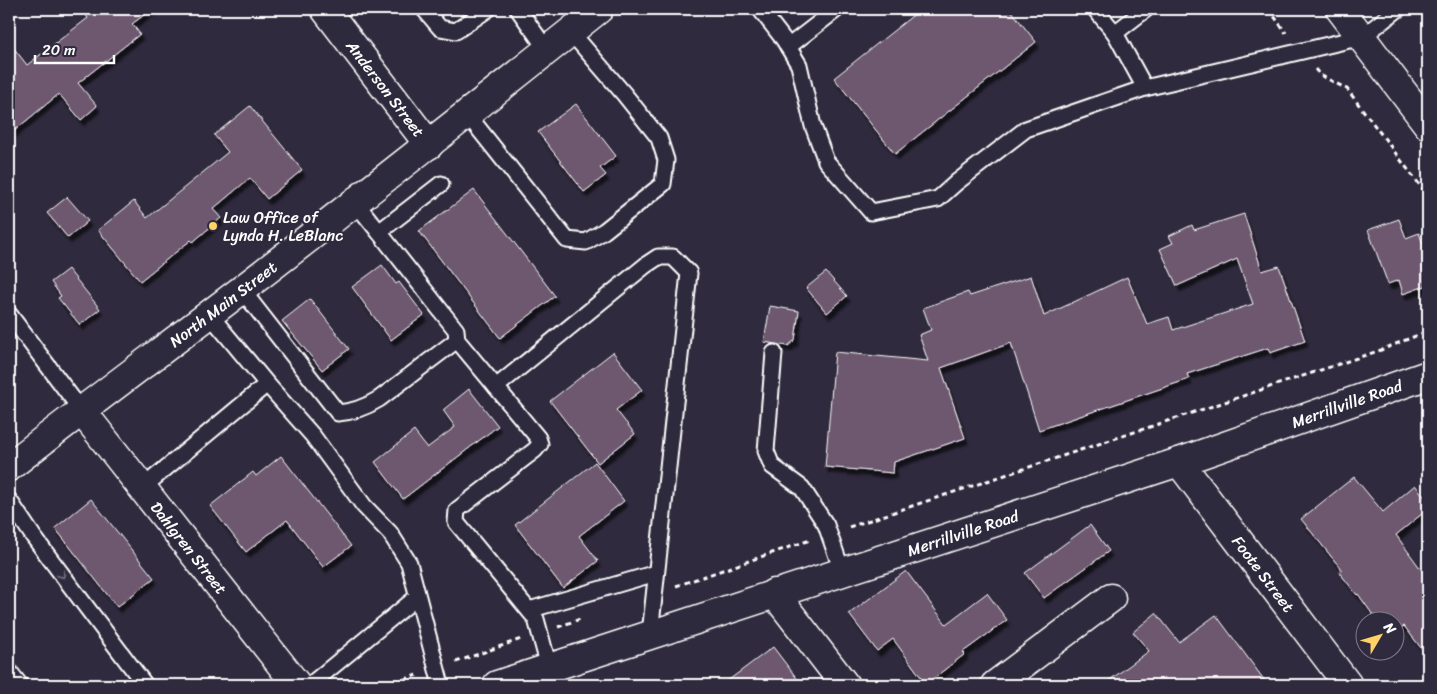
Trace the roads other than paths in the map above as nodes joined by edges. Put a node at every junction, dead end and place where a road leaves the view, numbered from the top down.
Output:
1 (325, 9) edge
2 (424, 9) edge
3 (488, 9) edge
4 (518, 9) edge
5 (598, 9) edge
6 (760, 9) edge
7 (837, 9) edge
8 (1095, 9) edge
9 (1146, 9) edge
10 (1340, 9) edge
11 (1398, 9) edge
12 (570, 31) junction
13 (1115, 34) junction
14 (1362, 38) junction
15 (788, 46) junction
16 (547, 50) junction
17 (1145, 88) junction
18 (468, 114) junction
19 (1428, 125) edge
20 (429, 145) junction
21 (441, 184) dead end
22 (355, 202) junction
23 (379, 232) junction
24 (242, 290) junction
25 (9, 314) edge
26 (210, 315) junction
27 (457, 340) junction
28 (774, 353) dead end
29 (1428, 375) edge
30 (266, 384) junction
31 (496, 387) junction
32 (81, 410) junction
33 (1179, 462) junction
34 (9, 467) edge
35 (142, 488) junction
36 (9, 500) edge
37 (842, 571) junction
38 (656, 573) junction
39 (774, 593) junction
40 (418, 597) junction
41 (1111, 598) dead end
42 (529, 610) junction
43 (650, 634) junction
44 (549, 668) junction
45 (9, 671) edge
46 (504, 684) edge
47 (20, 685) edge
48 (145, 685) edge
49 (297, 685) edge
50 (310, 685) edge
51 (441, 685) edge
52 (845, 685) edge
53 (995, 685) edge
54 (1347, 685) edge

1 - 20 street, Anderson Street
2 - 3 lane
4 - 16 lane
5 - 12 street, North Main Street
6 - 15 lane
7 - 15 lane
8 - 13 lane
9 - 13 lane
10 - 14 street
11 - 14 lane
12 - 16 street, North Main Street
12 - 18 lane
13 - 17 lane
14 - 17 lane
14 - 19 street
15 - 17 lane
16 - 18 street, North Main Street
18 - 20 street, North Main Street
20 - 22 street, North Main Street
21 - 23 lane
22 - 23 lane
22 - 24 street, North Main Street
23 - 27 lane
24 - 26 street, North Main Street
24 - 27 lane
25 - 32 lane
26 - 30 lane
26 - 32 street, North Main Street
27 - 31 lane
28 - 37 lane
29 - 33 street, Merrillville Road
30 - 35 lane
30 - 40 lane
31 - 38 lane
31 - 42 lane
32 - 34 street, North Main Street
32 - 35 street, Dahlgren Street
33 - 37 street, Merrillville Road
33 - 54 street, Foote Street
35 - 49 street, Dahlgren Street
36 -> 48 lane
37 - 39 street, Merrillville Road
38 - 42 lane
38 - 43 lane
39 - 43 street, Merrillville Road
39 - 52 street
40 - 50 lane
40 - 51 lane
41 - 53 street
42 - 44 lane
43 - 44 street, Merrillville Road
44 - 46 street, Merrillville Road
45 - 47 lane

